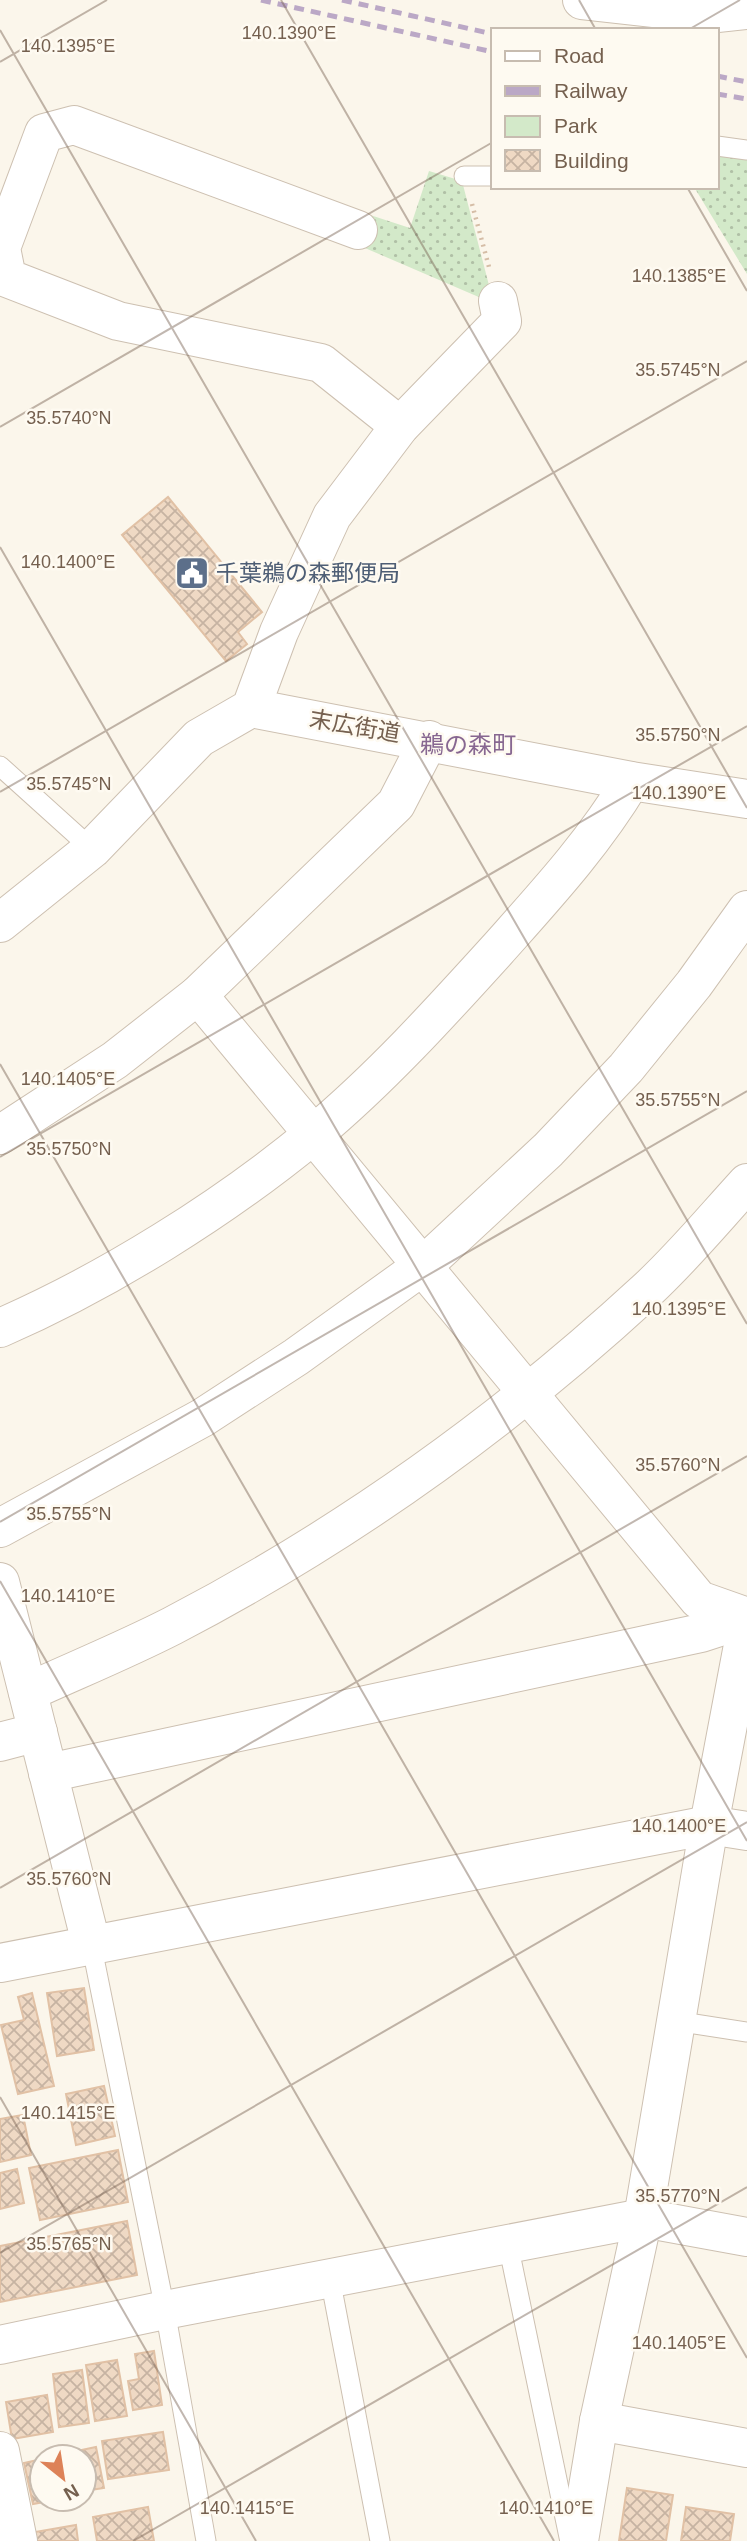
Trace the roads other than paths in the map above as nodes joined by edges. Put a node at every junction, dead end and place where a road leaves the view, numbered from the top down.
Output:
1 (582, 0) edge
2 (747, 10) edge
3 (719, 146) edge
4 (747, 150) edge
5 (464, 176) road end
6 (491, 176) edge
7 (358, 230) dead end
8 (498, 301) road end
9 (400, 426) junction
10 (251, 708) junction
11 (429, 740) junction
12 (0, 766) edge
13 (631, 780) junction
14 (747, 799) edge
15 (92, 849) junction
16 (747, 910) edge
17 (0, 923) edge
18 (198, 995) junction
19 (314, 1134) junction
20 (0, 1135) edge
21 (747, 1183) edge
22 (424, 1265) junction
23 (0, 1328) edge
24 (530, 1392) junction
25 (0, 1528) edge
26 (0, 1582) edge
27 (747, 1618) edge
28 (747, 1624) edge
29 (28, 1692) junction
30 (38, 1732) junction
31 (0, 1742) edge
32 (48, 1773) junction
33 (709, 1825) junction
34 (747, 1831) edge
35 (91, 1943) junction
36 (0, 1963) edge
37 (675, 2021) junction
38 (747, 2032) edge
39 (643, 2218) junction
40 (747, 2236) edge
41 (508, 2244) junction
42 (330, 2278) junction
43 (165, 2310) junction
44 (0, 2345) edge
45 (599, 2421) junction
46 (747, 2448) edge
47 (0, 2451) edge
48 (18, 2541) edge
49 (206, 2541) edge
50 (380, 2541) edge
51 (571, 2541) edge
52 (579, 2541) edge

1 - 2 street
3 - 4 lane
5 - 6 lane
7 - 9 street
8 - 9 street
9 - 10 street
10 - 11 street, 末広街道
10 - 15 street
11 - 13 street, 末広街道
11 - 18 street
12 - 15 lane
13 - 14 street, 末広街道
13 - 19 street
15 - 17 street
16 - 22 street
18 - 19 street
18 - 20 street
19 - 22 street
19 - 23 street
21 - 24 street
22 - 24 street
22 - 25 street
24 - 27 street
24 - 29 street
26 - 29 street
27 - 32 street
28 - 33 street
29 - 30 street
30 - 31 street
30 - 32 street
32 - 35 street
33 - 34 street
33 - 35 street
33 - 37 street
35 - 36 street
35 - 43 lane
37 - 38 lane
37 - 39 street
39 - 40 street
39 - 41 street
39 - 45 street
41 - 42 street
41 - 51 lane
42 - 43 street
42 - 50 lane
43 - 44 street
43 - 49 lane
45 - 46 street
45 - 52 street
47 - 48 street

